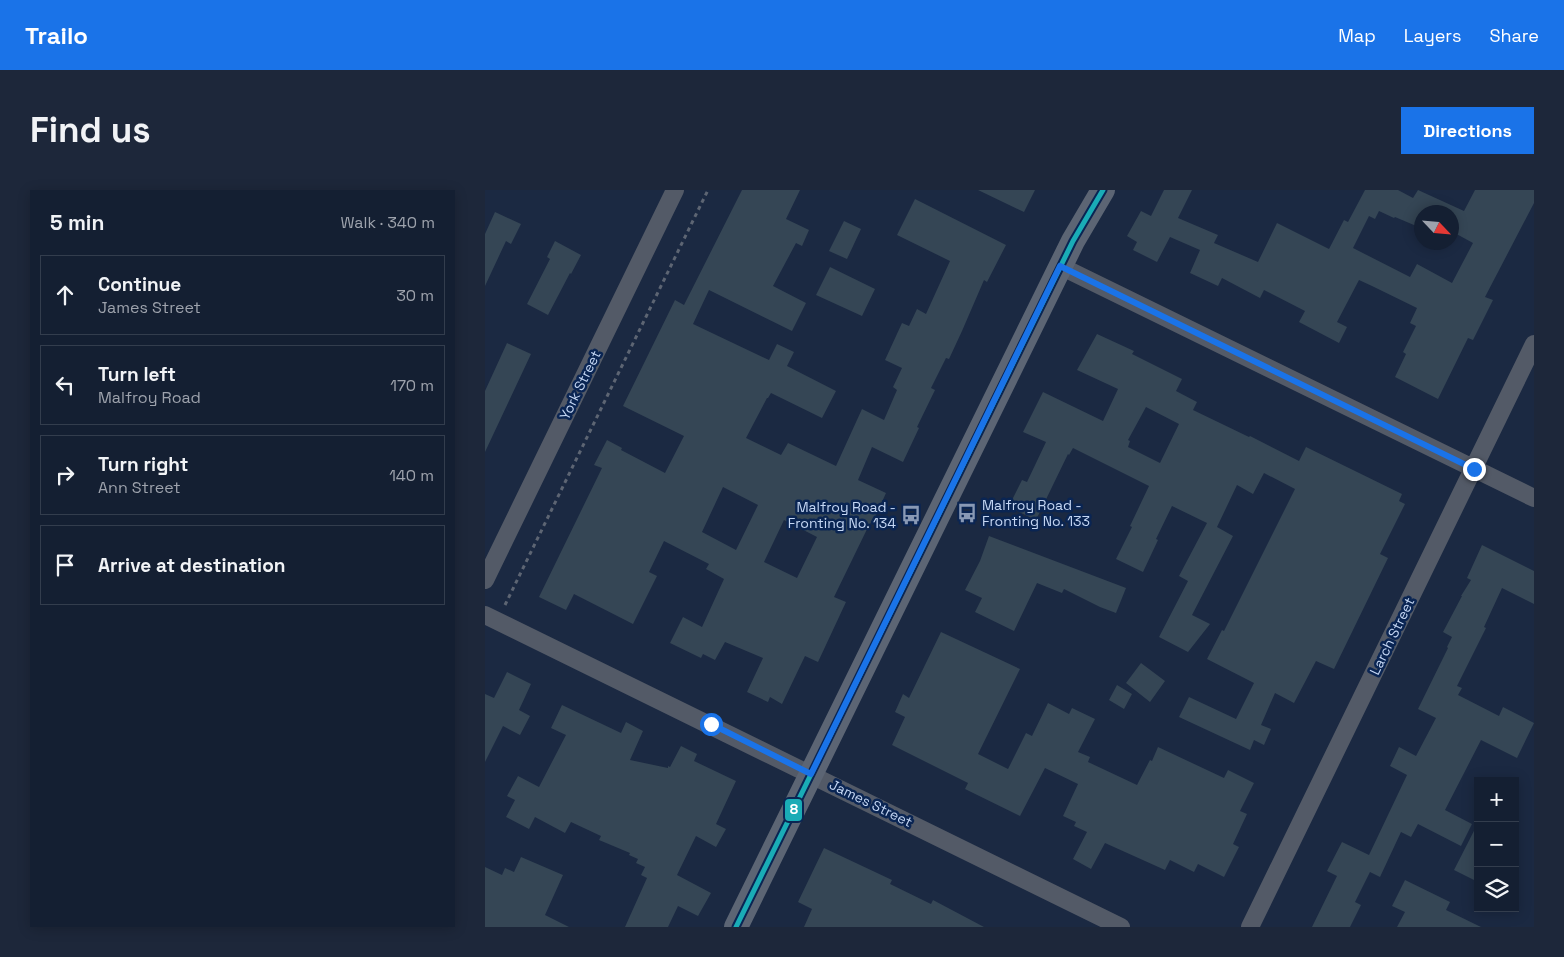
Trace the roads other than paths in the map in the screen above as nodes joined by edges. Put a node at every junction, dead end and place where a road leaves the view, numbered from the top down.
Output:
1 (675, 190) edge
2 (1103, 190) edge
3 (1060, 266) junction
4 (1534, 344) edge
5 (1474, 469) junction
6 (1534, 498) edge
7 (485, 580) edge
8 (485, 615) edge
9 (811, 774) junction
10 (736, 927) edge
11 (1121, 927) edge
12 (1250, 927) edge

1 - 7 street, York Street
2 - 3 main road
3 - 5 street
3 - 9 main road
4 - 5 street, Larch Street
5 - 6 street
5 - 12 street, Larch Street
8 - 9 street, James Street
9 - 10 main road
9 - 11 street, James Street

